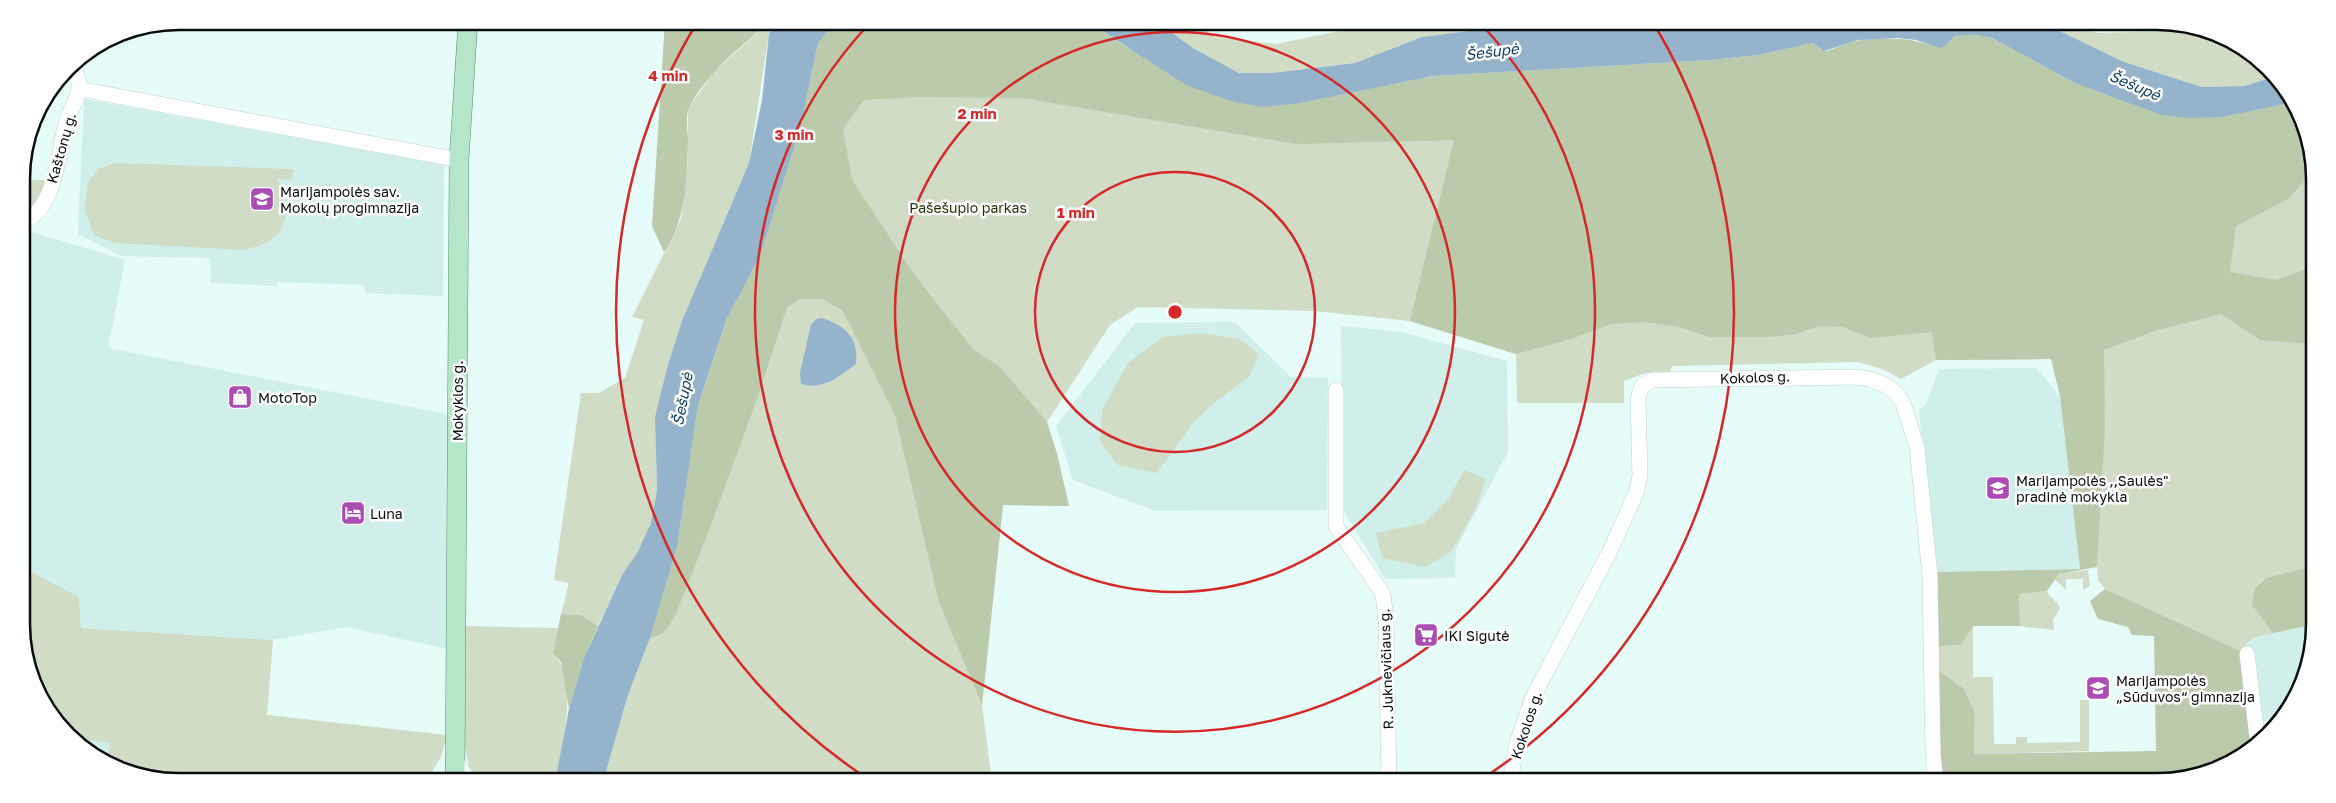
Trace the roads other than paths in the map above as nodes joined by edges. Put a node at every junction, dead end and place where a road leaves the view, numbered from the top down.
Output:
1 (467, 30) edge
2 (74, 74) edge
3 (79, 89) junction
4 (459, 160) junction
5 (30, 219) edge
6 (1336, 390) dead end
7 (2248, 654) dead end
8 (2257, 734) edge
9 (456, 761) junction
10 (455, 773) edge
11 (463, 773) edge
12 (1389, 773) edge
13 (1512, 773) edge
14 (1935, 773) edge

1 - 4 main road, Mokyklos g.
2 - 3 street
3 - 4 street
3 - 5 street, Kaštonų g.
4 - 9 main road, Mokyklos g.
6 - 12 street, R. Juknevičiaus g.
7 - 8 street
9 - 10 main road, Mokyklos g.
9 - 11 street
13 - 14 street, Kokolos g.

